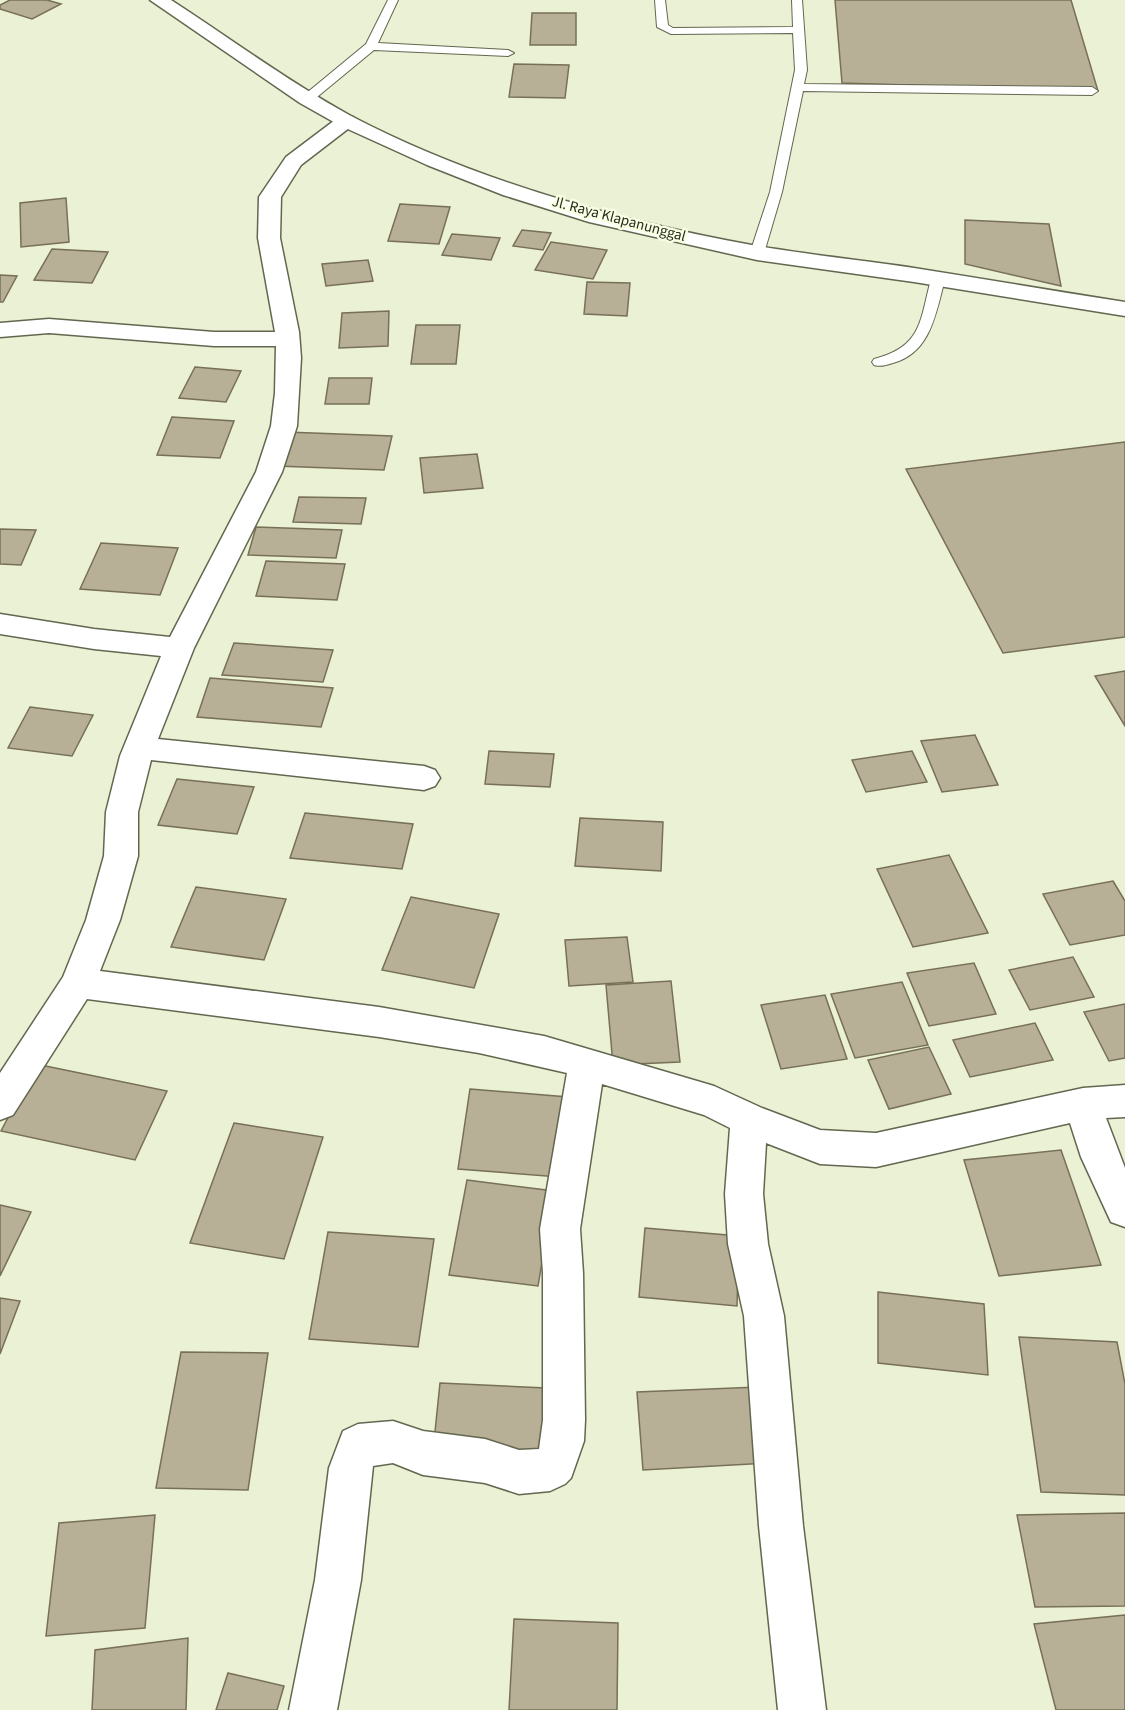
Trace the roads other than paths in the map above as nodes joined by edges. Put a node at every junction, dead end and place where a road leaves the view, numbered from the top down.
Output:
1 (159, 0) edge
2 (393, 0) edge
3 (660, 0) edge
4 (797, 0) edge
5 (799, 30) junction
6 (371, 46) junction
7 (508, 53) dead end
8 (798, 87) junction
9 (1092, 91) dead end
10 (307, 99) junction
11 (346, 120) junction
12 (757, 253) junction
13 (938, 279) junction
14 (1125, 309) edge
15 (0, 330) edge
16 (287, 339) junction
17 (879, 362) dead end
18 (0, 624) edge
19 (179, 648) junction
20 (140, 748) junction
21 (424, 778) dead end
22 (78, 983) junction
23 (587, 1063) junction
24 (1125, 1101) edge
25 (0, 1104) edge
26 (1083, 1104) junction
27 (749, 1120) junction
28 (1125, 1209) edge
29 (313, 1710) edge
30 (802, 1710) edge

1 - 10 street, Jl. Raya Klapanunggal
2 - 6 lane
3 - 5 lane
4 - 5 lane
5 - 8 lane
6 - 7 lane
6 - 10 lane
8 - 9 lane
8 - 12 lane
10 - 11 street, Jl. Raya Klapanunggal
11 - 12 street, Jl. Raya Klapanunggal
11 - 16 street
12 - 13 street, Jl. Raya Klapanunggal
13 - 14 street, Jl. Raya Klapanunggal
13 - 17 lane
15 - 16 street
16 - 19 street
18 - 19 street
19 - 20 street
20 - 21 street
20 - 22 street
22 - 23 street
22 - 25 street
23 - 27 street
23 - 29 street
24 - 26 street
26 - 27 street
26 - 28 street
27 - 30 street

